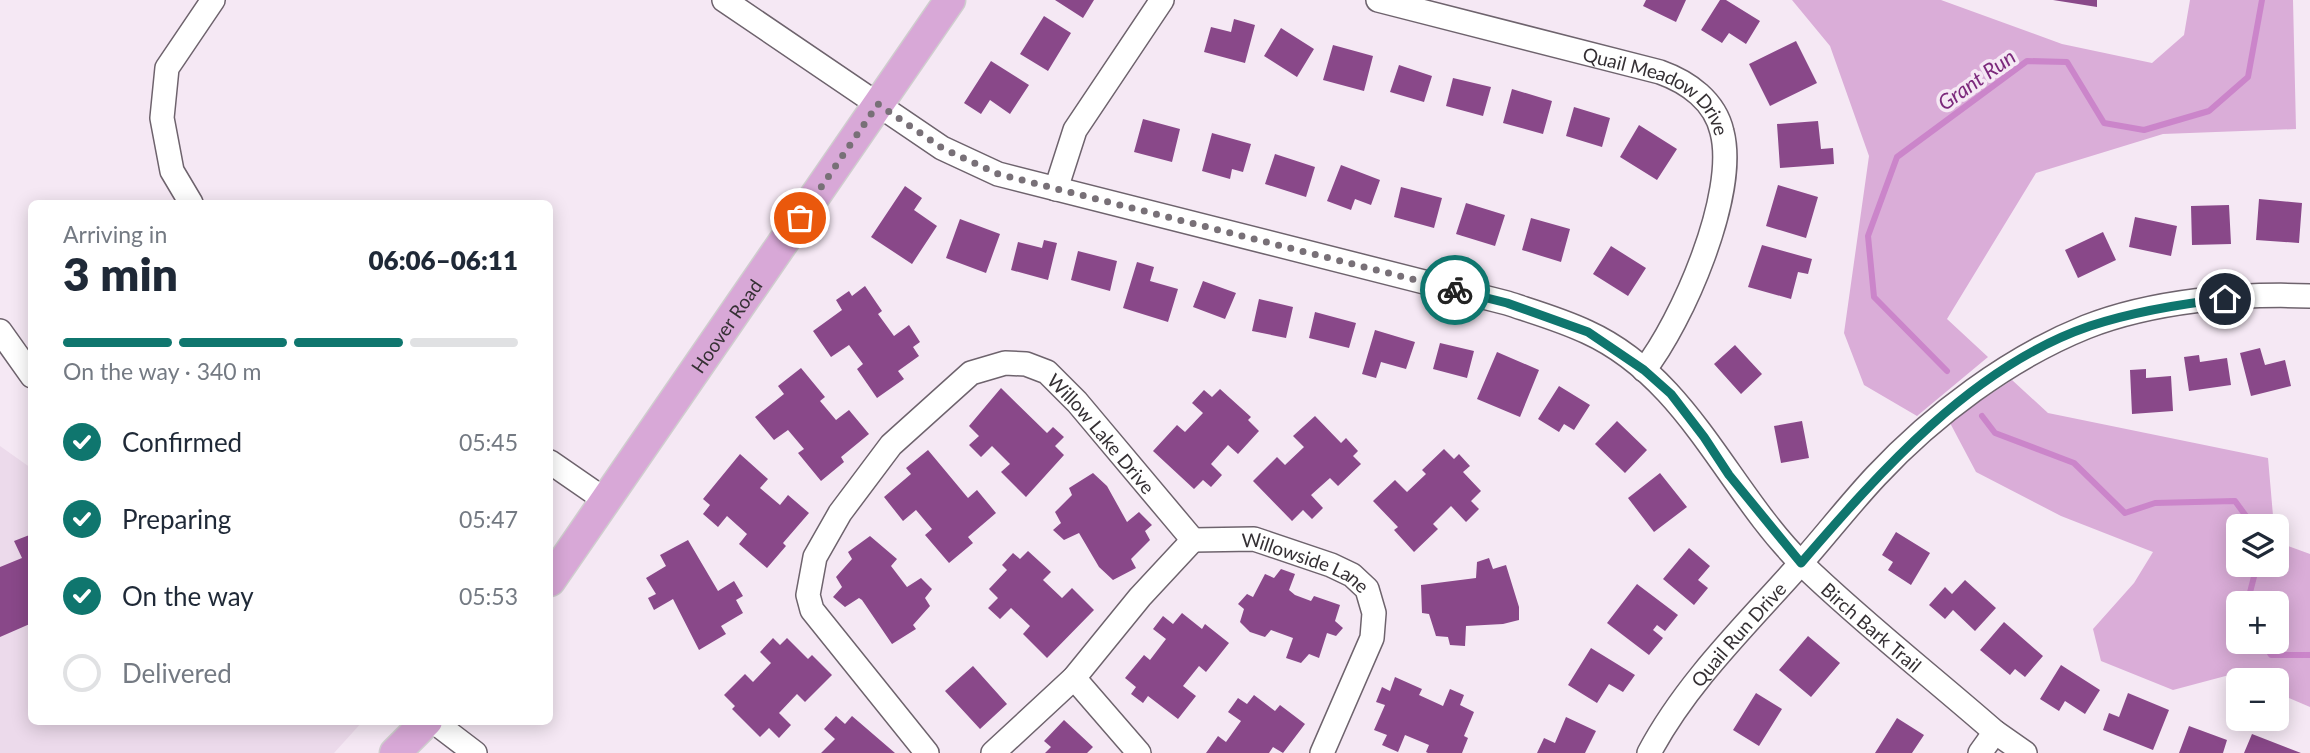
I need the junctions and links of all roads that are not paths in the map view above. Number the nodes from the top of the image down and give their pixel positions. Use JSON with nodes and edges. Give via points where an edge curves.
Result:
{"nodes":[{"id":1,"x":213,"y":0,"type":"edge"},
{"id":2,"x":724,"y":0,"type":"edge"},
{"id":3,"x":950,"y":0,"type":"edge"},
{"id":4,"x":1162,"y":0,"type":"edge"},
{"id":5,"x":1378,"y":0,"type":"edge"},
{"id":6,"x":878,"y":104,"type":"junction"},
{"id":7,"x":1056,"y":189,"type":"junction"},
{"id":8,"x":189,"y":200,"type":"edge"},
{"id":9,"x":2310,"y":296,"type":"edge"},
{"id":10,"x":0,"y":331,"type":"edge"},
{"id":11,"x":28,"y":370,"type":"edge"},
{"id":12,"x":1644,"y":370,"type":"junction"},
{"id":13,"x":553,"y":465,"type":"edge"},
{"id":14,"x":605,"y":500,"type":"junction"},
{"id":15,"x":1192,"y":540,"type":"junction"},
{"id":16,"x":1801,"y":563,"type":"junction"},
{"id":17,"x":553,"y":577,"type":"edge"},
{"id":18,"x":1074,"y":678,"type":"junction"},
{"id":19,"x":423,"y":725,"type":"edge"},
{"id":20,"x":438,"y":725,"type":"edge"},
{"id":21,"x":1995,"y":732,"type":"junction"},
{"id":22,"x":395,"y":753,"type":"edge"},
{"id":23,"x":475,"y":753,"type":"edge"},
{"id":24,"x":927,"y":753,"type":"edge"},
{"id":25,"x":993,"y":753,"type":"edge"},
{"id":26,"x":1139,"y":753,"type":"edge"},
{"id":27,"x":1322,"y":753,"type":"edge"},
{"id":28,"x":1649,"y":753,"type":"edge"},
{"id":29,"x":1980,"y":753,"type":"edge"},
{"id":30,"x":2025,"y":753,"type":"edge"}],
"edges":[{"from":1,"to":8,"type":"street","via":[[167,68],[162,118],[172,171]]},
{"from":2,"to":6,"type":"street","name":"Birch Bark Trail"},
{"from":3,"to":6,"type":"main road","name":"Hoover Road"},
{"from":4,"to":7,"type":"street","via":[[1075,130]]},
{"from":5,"to":12,"type":"street","name":"Quail Meadow Drive","via":[[1660,72],[1681,80],[1713,110],[1723,133],[1723,178],[1701,268],[1663,346]]},
{"from":6,"to":7,"type":"street","name":"Birch Bark Trail","via":[[970,163]]},
{"from":6,"to":14,"type":"main road","name":"Hoover Road"},
{"from":7,"to":12,"type":"street","name":"Birch Bark Trail","via":[[1507,303],[1588,332]]},
{"from":9,"to":16,"type":"street","name":"Quail Run Drive","via":[[2265,294],[2140,312],[2087,327],[2037,351],[1995,376],[1918,436],[1877,475]]},
{"from":10,"to":11,"type":"street"},
{"from":12,"to":16,"type":"street","name":"Birch Bark Trail","via":[[1671,394]]},
{"from":13,"to":14,"type":"street"},
{"from":14,"to":17,"type":"main road","name":"Hoover Road"},
{"from":15,"to":18,"type":"street"},
{"from":15,"to":24,"type":"street","name":"Willow Lake Drive","via":[[1047,372],[1005,363],[971,373],[891,445],[840,513],[815,557],[809,583],[812,610]]},
{"from":15,"to":27,"type":"street","name":"Willowside Lane","via":[[1266,542],[1316,558],[1352,575],[1367,589],[1374,613],[1372,638]]},
{"from":16,"to":21,"type":"street","name":"Birch Bark Trail"},
{"from":16,"to":28,"type":"street","name":"Quail Run Drive","via":[[1699,679]]},
{"from":18,"to":25,"type":"street"},
{"from":18,"to":26,"type":"street"},
{"from":19,"to":22,"type":"main road"},
{"from":20,"to":23,"type":"street"},
{"from":21,"to":29,"type":"street"},
{"from":21,"to":30,"type":"street","name":"Birch Bark Trail"}]}
